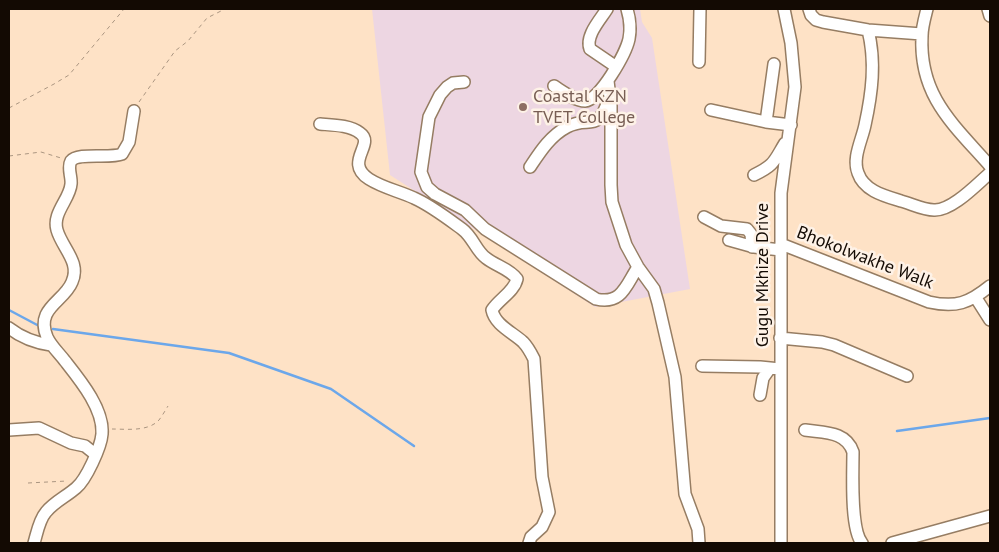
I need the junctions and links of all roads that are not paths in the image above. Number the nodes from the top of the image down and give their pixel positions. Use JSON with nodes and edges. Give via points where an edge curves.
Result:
{"nodes":[{"id":1,"x":607,"y":9,"type":"edge"},
{"id":2,"x":628,"y":9,"type":"edge"},
{"id":3,"x":700,"y":9,"type":"edge"},
{"id":4,"x":784,"y":9,"type":"edge"},
{"id":5,"x":810,"y":9,"type":"edge"},
{"id":6,"x":927,"y":9,"type":"edge"},
{"id":7,"x":988,"y":9,"type":"edge"},
{"id":8,"x":990,"y":16,"type":"edge"},
{"id":9,"x":868,"y":30,"type":"junction"},
{"id":10,"x":922,"y":34,"type":"junction"},
{"id":11,"x":700,"y":62,"type":"dead end"},
{"id":12,"x":774,"y":64,"type":"dead end"},
{"id":13,"x":616,"y":66,"type":"junction"},
{"id":14,"x":608,"y":81,"type":"junction"},
{"id":15,"x":464,"y":82,"type":"dead end"},
{"id":16,"x":554,"y":86,"type":"dead end"},
{"id":17,"x":610,"y":94,"type":"junction"},
{"id":18,"x":711,"y":110,"type":"dead end"},
{"id":19,"x":134,"y":111,"type":"road end"},
{"id":20,"x":766,"y":122,"type":"junction"},
{"id":21,"x":320,"y":124,"type":"dead end"},
{"id":22,"x":791,"y":125,"type":"junction"},
{"id":23,"x":789,"y":141,"type":"junction"},
{"id":24,"x":990,"y":166,"type":"edge"},
{"id":25,"x":530,"y":167,"type":"dead end"},
{"id":26,"x":990,"y":173,"type":"edge"},
{"id":27,"x":754,"y":174,"type":"dead end"},
{"id":28,"x":704,"y":217,"type":"dead end"},
{"id":29,"x":729,"y":240,"type":"dead end"},
{"id":30,"x":752,"y":247,"type":"junction"},
{"id":31,"x":781,"y":247,"type":"junction"},
{"id":32,"x":638,"y":267,"type":"junction"},
{"id":33,"x":990,"y":286,"type":"edge"},
{"id":34,"x":976,"y":298,"type":"junction"},
{"id":35,"x":990,"y":320,"type":"edge"},
{"id":36,"x":9,"y":328,"type":"edge"},
{"id":37,"x":780,"y":338,"type":"junction"},
{"id":38,"x":51,"y":345,"type":"junction"},
{"id":39,"x":702,"y":366,"type":"dead end"},
{"id":40,"x":775,"y":368,"type":"junction"},
{"id":41,"x":907,"y":376,"type":"dead end"},
{"id":42,"x":760,"y":395,"type":"dead end"},
{"id":43,"x":9,"y":430,"type":"edge"},
{"id":44,"x":805,"y":430,"type":"dead end"},
{"id":45,"x":96,"y":454,"type":"junction"},
{"id":46,"x":990,"y":516,"type":"edge"},
{"id":47,"x":34,"y":543,"type":"edge"},
{"id":48,"x":529,"y":543,"type":"edge"},
{"id":49,"x":699,"y":543,"type":"edge"},
{"id":50,"x":781,"y":543,"type":"edge"},
{"id":51,"x":862,"y":543,"type":"edge"},
{"id":52,"x":892,"y":543,"type":"edge"}],
"edges":[{"from":1,"to":13,"type":"street","via":[[588,45]]},
{"from":2,"to":13,"type":"street","via":[[628,42]]},
{"from":3,"to":11,"type":"street"},
{"from":4,"to":22,"type":"street","name":"Gugu Mkhize Drive","via":[[794,68]]},
{"from":5,"to":9,"type":"street","via":[[816,20]]},
{"from":6,"to":10,"type":"street"},
{"from":7,"to":8,"type":"street"},
{"from":9,"to":10,"type":"street"},
{"from":9,"to":26,"type":"street","via":[[873,67],[856,166],[865,184],[875,192],[927,209],[940,210],[950,206]]},
{"from":10,"to":24,"type":"street","via":[[924,65],[934,97]]},
{"from":12,"to":20,"type":"street"},
{"from":13,"to":14,"type":"street"},
{"from":14,"to":16,"type":"street","via":[[597,94],[585,101]]},
{"from":14,"to":17,"type":"street"},
{"from":15,"to":32,"type":"street","via":[[447,87],[427,123],[421,172],[426,187],[465,210],[485,229],[596,299],[613,300],[620,296]]},
{"from":17,"to":25,"type":"street","via":[[600,119],[576,124],[556,134]]},
{"from":17,"to":32,"type":"street","via":[[612,202]]},
{"from":18,"to":20,"type":"street"},
{"from":19,"to":38,"type":"street","via":[[128,147],[122,154],[78,157],[70,164],[71,186],[56,229],[72,259],[74,276],[68,290],[47,312],[45,328]]},
{"from":20,"to":22,"type":"street"},
{"from":21,"to":48,"type":"street","via":[[360,133],[365,144],[357,164],[364,176],[416,199],[462,229],[482,255],[517,279],[492,310],[495,318],[524,343],[534,359],[542,477],[549,512]]},
{"from":22,"to":23,"type":"street","name":"Gugu Mkhize Drive"},
{"from":23,"to":27,"type":"street","via":[[774,163]]},
{"from":23,"to":31,"type":"street","name":"Gugu Mkhize Drive","via":[[781,193]]},
{"from":28,"to":30,"type":"street","via":[[721,226],[747,229],[751,234]]},
{"from":29,"to":30,"type":"street","name":"Bhokolwakhe Walk"},
{"from":30,"to":31,"type":"street","name":"Bhokolwakhe Walk"},
{"from":31,"to":34,"type":"street","name":"Bhokolwakhe Walk","via":[[929,302],[952,305]]},
{"from":31,"to":37,"type":"street","name":"Gugu Mkhize Drive"},
{"from":32,"to":49,"type":"street","via":[[654,290],[675,377],[685,494],[698,529]]},
{"from":33,"to":34,"type":"street","name":"Bhokolwakhe Walk"},
{"from":34,"to":35,"type":"street"},
{"from":36,"to":38,"type":"street","via":[[20,336]]},
{"from":37,"to":40,"type":"street","name":"Gugu Mkhize Drive"},
{"from":37,"to":41,"type":"street","via":[[834,345]]},
{"from":38,"to":45,"type":"street","via":[[93,401],[102,432]]},
{"from":39,"to":40,"type":"street"},
{"from":40,"to":42,"type":"street","via":[[763,378]]},
{"from":40,"to":50,"type":"street","name":"Gugu Mkhize Drive"},
{"from":43,"to":45,"type":"street","via":[[39,428],[85,446]]},
{"from":44,"to":51,"type":"street","via":[[848,440],[853,452],[854,520]]},
{"from":45,"to":47,"type":"street","via":[[76,488],[42,517]]},
{"from":46,"to":52,"type":"street"}]}
